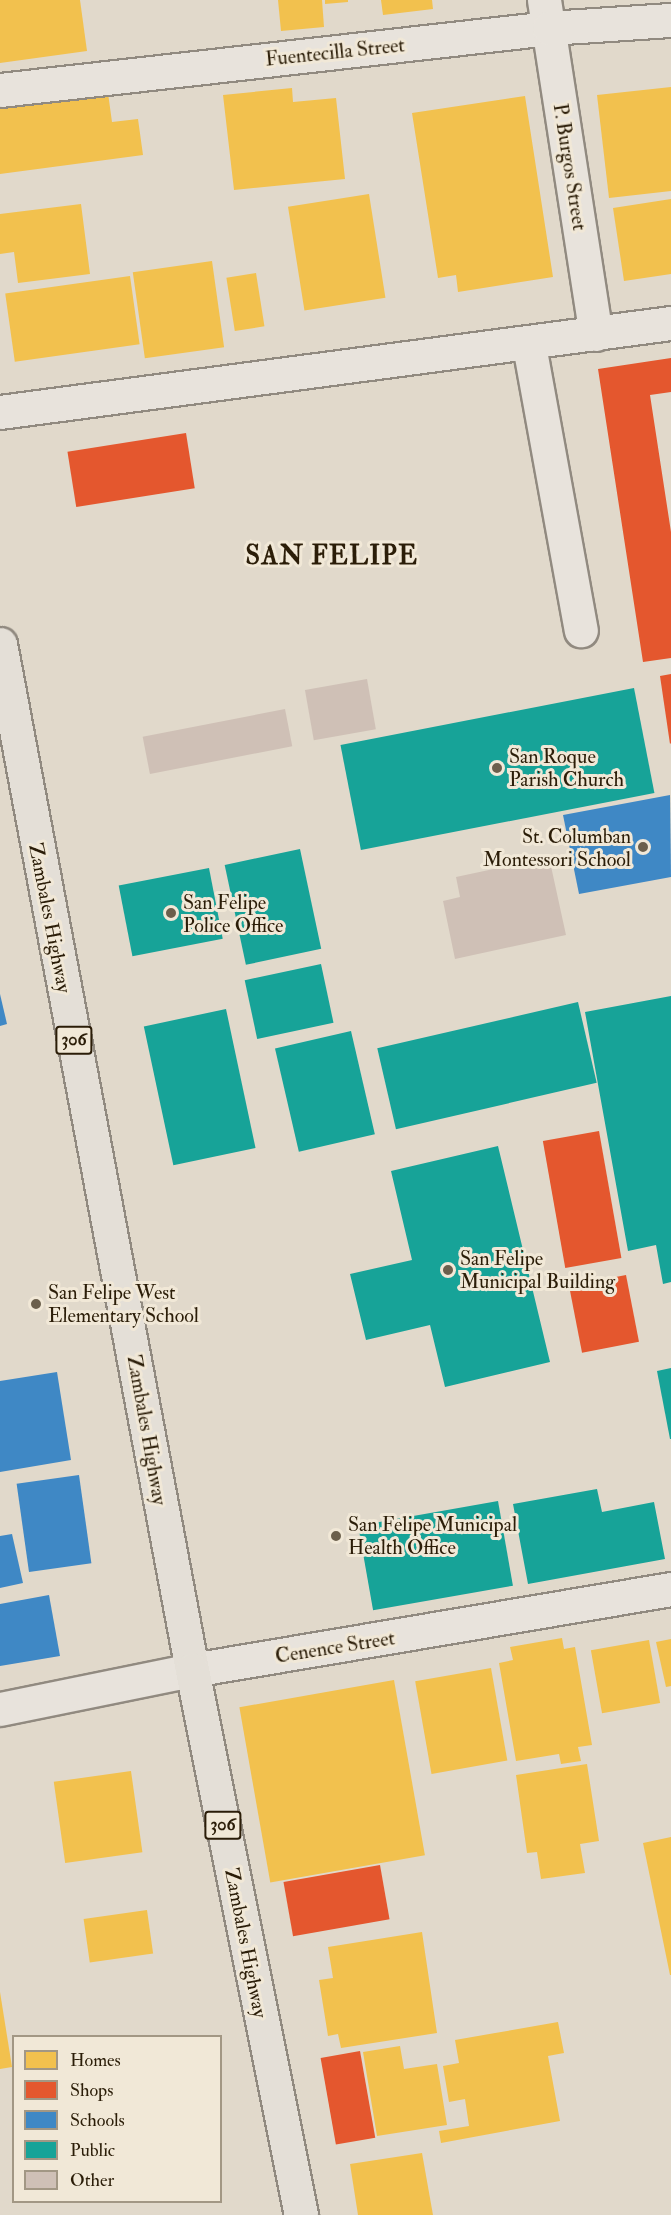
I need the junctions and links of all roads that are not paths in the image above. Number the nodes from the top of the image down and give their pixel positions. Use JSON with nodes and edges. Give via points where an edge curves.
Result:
{"nodes":[{"id":1,"x":547,"y":14,"type":"edge"},
{"id":2,"x":671,"y":20,"type":"edge"},
{"id":3,"x":0,"y":90,"type":"edge"},
{"id":4,"x":671,"y":323,"type":"edge"},
{"id":5,"x":596,"y":334,"type":"junction"},
{"id":6,"x":529,"y":345,"type":"junction"},
{"id":7,"x":0,"y":412,"type":"edge"},
{"id":8,"x":580,"y":630,"type":"dead end"},
{"id":9,"x":0,"y":645,"type":"edge"},
{"id":10,"x":671,"y":1589,"type":"edge"},
{"id":11,"x":192,"y":1670,"type":"junction"},
{"id":12,"x":0,"y":1709,"type":"edge"},
{"id":13,"x":301,"y":2215,"type":"edge"}],
"edges":[{"from":1,"to":2,"type":"street","name":"Fuentecilla Street"},
{"from":1,"to":3,"type":"street","name":"Fuentecilla Street"},
{"from":1,"to":5,"type":"street","name":"P. Burgos Street"},
{"from":4,"to":5,"type":"street"},
{"from":5,"to":6,"type":"street"},
{"from":6,"to":7,"type":"street"},
{"from":6,"to":8,"type":"street"},
{"from":9,"to":11,"type":"main road","name":"Zambales Highway","number":"306"},
{"from":10,"to":11,"type":"street","name":"Cenence Street"},
{"from":11,"to":12,"type":"street","name":"Cenence Street"},
{"from":11,"to":13,"type":"main road","name":"Zambales Highway","number":"306"}]}
